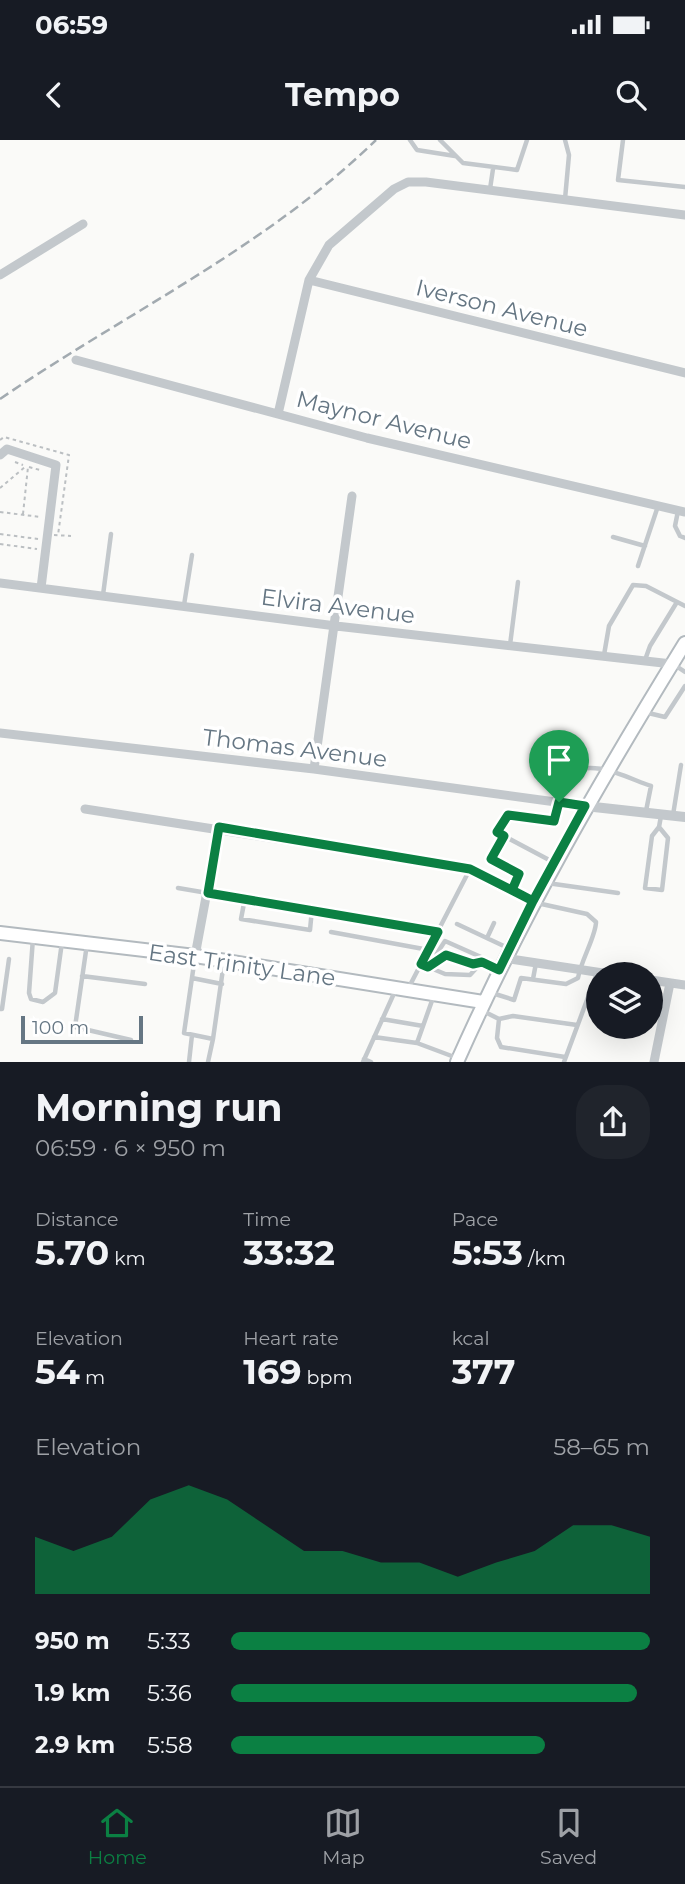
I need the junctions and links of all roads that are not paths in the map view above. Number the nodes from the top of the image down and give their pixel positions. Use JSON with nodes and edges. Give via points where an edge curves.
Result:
{"nodes":[{"id":1,"x":410,"y":140,"type":"edge"},
{"id":2,"x":440,"y":140,"type":"edge"},
{"id":3,"x":527,"y":140,"type":"edge"},
{"id":4,"x":565,"y":140,"type":"edge"},
{"id":5,"x":623,"y":140,"type":"edge"},
{"id":6,"x":456,"y":156,"type":"junction"},
{"id":7,"x":493,"y":169,"type":"junction"},
{"id":8,"x":685,"y":187,"type":"edge"},
{"id":9,"x":490,"y":190,"type":"junction"},
{"id":10,"x":565,"y":200,"type":"junction"},
{"id":11,"x":685,"y":215,"type":"edge"},
{"id":12,"x":83,"y":225,"type":"dead end"},
{"id":13,"x":0,"y":275,"type":"edge"},
{"id":14,"x":309,"y":280,"type":"junction"},
{"id":15,"x":76,"y":360,"type":"dead end"},
{"id":16,"x":685,"y":373,"type":"edge"},
{"id":17,"x":278,"y":414,"type":"junction"},
{"id":18,"x":0,"y":455,"type":"edge"},
{"id":19,"x":352,"y":496,"type":"dead end"},
{"id":20,"x":658,"y":505,"type":"junction"},
{"id":21,"x":681,"y":511,"type":"edge"},
{"id":22,"x":111,"y":534,"type":"dead end"},
{"id":23,"x":613,"y":537,"type":"dead end"},
{"id":24,"x":685,"y":538,"type":"edge"},
{"id":25,"x":645,"y":546,"type":"junction"},
{"id":26,"x":192,"y":555,"type":"dead end"},
{"id":27,"x":638,"y":566,"type":"dead end"},
{"id":28,"x":518,"y":582,"type":"dead end"},
{"id":29,"x":0,"y":583,"type":"edge"},
{"id":30,"x":41,"y":588,"type":"junction"},
{"id":31,"x":103,"y":596,"type":"junction"},
{"id":32,"x":677,"y":601,"type":"junction"},
{"id":33,"x":184,"y":606,"type":"junction"},
{"id":34,"x":685,"y":606,"type":"edge"},
{"id":35,"x":336,"y":626,"type":"junction"},
{"id":36,"x":685,"y":643,"type":"edge"},
{"id":37,"x":510,"y":646,"type":"junction"},
{"id":38,"x":604,"y":656,"type":"junction"},
{"id":39,"x":645,"y":660,"type":"junction"},
{"id":40,"x":672,"y":664,"type":"junction"},
{"id":41,"x":685,"y":672,"type":"edge"},
{"id":42,"x":685,"y":686,"type":"edge"},
{"id":43,"x":643,"y":712,"type":"junction"},
{"id":44,"x":0,"y":733,"type":"edge"},
{"id":45,"x":681,"y":765,"type":"dead end"},
{"id":46,"x":314,"y":769,"type":"junction"},
{"id":47,"x":606,"y":771,"type":"junction"},
{"id":48,"x":559,"y":802,"type":"junction"},
{"id":49,"x":585,"y":806,"type":"junction"},
{"id":50,"x":85,"y":809,"type":"dead end"},
{"id":51,"x":646,"y":814,"type":"junction"},
{"id":52,"x":679,"y":817,"type":"edge"},
{"id":53,"x":660,"y":821,"type":"junction"},
{"id":54,"x":219,"y":827,"type":"junction"},
{"id":55,"x":504,"y":836,"type":"junction"},
{"id":56,"x":554,"y":862,"type":"junction"},
{"id":57,"x":470,"y":869,"type":"junction"},
{"id":58,"x":543,"y":882,"type":"junction"},
{"id":59,"x":178,"y":888,"type":"dead end"},
{"id":60,"x":512,"y":890,"type":"junction"},
{"id":61,"x":208,"y":893,"type":"junction"},
{"id":62,"x":618,"y":893,"type":"dead end"},
{"id":63,"x":245,"y":898,"type":"junction"},
{"id":64,"x":533,"y":901,"type":"junction"},
{"id":65,"x":312,"y":909,"type":"junction"},
{"id":66,"x":494,"y":923,"type":"dead end"},
{"id":67,"x":457,"y":924,"type":"dead end"},
{"id":68,"x":331,"y":932,"type":"dead end"},
{"id":69,"x":438,"y":932,"type":"junction"},
{"id":70,"x":0,"y":933,"type":"edge"},
{"id":71,"x":33,"y":937,"type":"junction"},
{"id":72,"x":487,"y":938,"type":"junction"},
{"id":73,"x":62,"y":941,"type":"junction"},
{"id":74,"x":87,"y":943,"type":"junction"},
{"id":75,"x":429,"y":950,"type":"junction"},
{"id":76,"x":195,"y":956,"type":"junction"},
{"id":77,"x":9,"y":959,"type":"dead end"},
{"id":78,"x":504,"y":959,"type":"junction"},
{"id":79,"x":224,"y":961,"type":"junction"},
{"id":80,"x":482,"y":962,"type":"junction"},
{"id":81,"x":536,"y":962,"type":"junction"},
{"id":82,"x":421,"y":964,"type":"junction"},
{"id":83,"x":428,"y":967,"type":"junction"},
{"id":84,"x":579,"y":969,"type":"junction"},
{"id":85,"x":586,"y":970,"type":"edge"},
{"id":86,"x":82,"y":976,"type":"junction"},
{"id":87,"x":192,"y":978,"type":"junction"},
{"id":88,"x":533,"y":979,"type":"junction"},
{"id":89,"x":663,"y":982,"type":"edge"},
{"id":90,"x":670,"y":983,"type":"junction"},
{"id":91,"x":145,"y":984,"type":"dead end"},
{"id":92,"x":222,"y":984,"type":"junction"},
{"id":93,"x":685,"y":985,"type":"edge"},
{"id":94,"x":402,"y":989,"type":"junction"},
{"id":95,"x":434,"y":995,"type":"junction"},
{"id":96,"x":484,"y":1001,"type":"junction"},
{"id":97,"x":586,"y":1002,"type":"edge"},
{"id":98,"x":0,"y":1009,"type":"edge"},
{"id":99,"x":663,"y":1014,"type":"edge"},
{"id":100,"x":382,"y":1019,"type":"junction"},
{"id":101,"x":499,"y":1019,"type":"junction"},
{"id":102,"x":423,"y":1026,"type":"junction"},
{"id":103,"x":577,"y":1026,"type":"junction"},
{"id":104,"x":192,"y":1035,"type":"junction"},
{"id":105,"x":374,"y":1037,"type":"junction"},
{"id":106,"x":658,"y":1039,"type":"edge"},
{"id":107,"x":131,"y":1040,"type":"dead end"},
{"id":108,"x":213,"y":1040,"type":"junction"},
{"id":109,"x":417,"y":1043,"type":"junction"},
{"id":110,"x":565,"y":1059,"type":"edge"},
{"id":111,"x":363,"y":1060,"type":"edge"},
{"id":112,"x":458,"y":1060,"type":"edge"},
{"id":113,"x":189,"y":1062,"type":"edge"},
{"id":114,"x":208,"y":1062,"type":"edge"},
{"id":115,"x":372,"y":1062,"type":"edge"},
{"id":116,"x":654,"y":1062,"type":"edge"}],
"edges":[{"from":1,"to":6,"type":"lane","via":[[417,150]]},
{"from":2,"to":6,"type":"lane"},
{"from":3,"to":7,"type":"lane","via":[[517,170]]},
{"from":4,"to":10,"type":"lane","via":[[569,155]]},
{"from":5,"to":8,"type":"lane","via":[[618,180]]},
{"from":6,"to":7,"type":"lane","via":[[463,163]]},
{"from":7,"to":9,"type":"lane"},
{"from":9,"to":10,"type":"street"},
{"from":9,"to":14,"type":"street","via":[[408,182],[329,245]]},
{"from":10,"to":11,"type":"street"},
{"from":12,"to":13,"type":"street"},
{"from":14,"to":16,"type":"street","name":"Iverson Avenue"},
{"from":14,"to":17,"type":"street"},
{"from":15,"to":17,"type":"street","name":"Maynor Avenue"},
{"from":17,"to":20,"type":"street","name":"Maynor Avenue"},
{"from":18,"to":30,"type":"street","via":[[7,449],[57,465]]},
{"from":19,"to":35,"type":"street"},
{"from":20,"to":21,"type":"street","name":"Maynor Avenue"},
{"from":20,"to":25,"type":"lane"},
{"from":21,"to":24,"type":"lane","via":[[675,526]]},
{"from":22,"to":31,"type":"lane"},
{"from":23,"to":25,"type":"lane"},
{"from":25,"to":27,"type":"lane"},
{"from":26,"to":33,"type":"lane"},
{"from":28,"to":37,"type":"lane"},
{"from":29,"to":30,"type":"street","name":"Elvira Avenue"},
{"from":30,"to":31,"type":"street","name":"Elvira Avenue"},
{"from":31,"to":33,"type":"street","name":"Elvira Avenue"},
{"from":32,"to":34,"type":"lane"},
{"from":32,"to":38,"type":"lane","via":[[633,585],[609,626]]},
{"from":32,"to":39,"type":"lane"},
{"from":33,"to":35,"type":"street","name":"Elvira Avenue"},
{"from":35,"to":37,"type":"street","name":"Elvira Avenue"},
{"from":35,"to":46,"type":"street"},
{"from":36,"to":40,"type":"main road"},
{"from":37,"to":38,"type":"street","name":"Elvira Avenue"},
{"from":38,"to":39,"type":"street","name":"Elvira Avenue"},
{"from":39,"to":40,"type":"street","name":"Elvira Avenue"},
{"from":40,"to":41,"type":"lane"},
{"from":40,"to":43,"type":"main road"},
{"from":42,"to":43,"type":"lane","via":[[665,717]]},
{"from":43,"to":47,"type":"main road"},
{"from":44,"to":46,"type":"street","name":"Thomas Avenue"},
{"from":45,"to":52,"type":"lane"},
{"from":46,"to":48,"type":"street","name":"Thomas Avenue"},
{"from":47,"to":48,"type":"lane","via":[[575,769],[568,775]]},
{"from":47,"to":49,"type":"main road"},
{"from":47,"to":51,"type":"lane","via":[[652,786]]},
{"from":48,"to":49,"type":"street","name":"Thomas Avenue"},
{"from":48,"to":55,"type":"lane","via":[[554,821],[508,815],[497,832]]},
{"from":49,"to":51,"type":"street"},
{"from":49,"to":56,"type":"main road"},
{"from":50,"to":54,"type":"street"},
{"from":51,"to":53,"type":"street"},
{"from":52,"to":53,"type":"street"},
{"from":53,"to":53,"type":"lane","via":[[652,836],[645,888],[662,890],[668,838]]},
{"from":54,"to":57,"type":"street"},
{"from":54,"to":61,"type":"street"},
{"from":55,"to":56,"type":"lane"},
{"from":55,"to":60,"type":"lane","via":[[491,859],[519,874]]},
{"from":56,"to":58,"type":"main road"},
{"from":57,"to":60,"type":"street"},
{"from":57,"to":69,"type":"lane"},
{"from":58,"to":62,"type":"lane"},
{"from":58,"to":64,"type":"main road"},
{"from":59,"to":61,"type":"lane"},
{"from":60,"to":64,"type":"street"},
{"from":61,"to":63,"type":"lane"},
{"from":61,"to":76,"type":"street"},
{"from":63,"to":65,"type":"lane"},
{"from":63,"to":65,"type":"lane","via":[[241,919],[310,930]]},
{"from":64,"to":78,"type":"main road"},
{"from":64,"to":84,"type":"lane","via":[[593,917],[596,929]]},
{"from":65,"to":69,"type":"lane"},
{"from":66,"to":72,"type":"lane"},
{"from":67,"to":72,"type":"lane"},
{"from":68,"to":75,"type":"lane"},
{"from":69,"to":75,"type":"lane"},
{"from":70,"to":71,"type":"main road","name":"East Trinity Lane"},
{"from":71,"to":73,"type":"main road","name":"East Trinity Lane"},
{"from":71,"to":73,"type":"lane","via":[[29,993],[31,999],[43,1002],[55,993]]},
{"from":72,"to":78,"type":"lane"},
{"from":73,"to":74,"type":"main road","name":"East Trinity Lane"},
{"from":74,"to":76,"type":"main road","name":"East Trinity Lane"},
{"from":74,"to":86,"type":"lane"},
{"from":75,"to":82,"type":"lane"},
{"from":76,"to":79,"type":"main road","name":"East Trinity Lane"},
{"from":76,"to":87,"type":"lane"},
{"from":77,"to":98,"type":"lane"},
{"from":78,"to":80,"type":"lane"},
{"from":78,"to":81,"type":"street"},
{"from":78,"to":96,"type":"main road"},
{"from":79,"to":92,"type":"lane"},
{"from":79,"to":94,"type":"main road","name":"East Trinity Lane"},
{"from":80,"to":83,"type":"lane","via":[[473,964],[446,955]]},
{"from":80,"to":83,"type":"lane","via":[[470,975],[445,974]]},
{"from":80,"to":83,"type":"lane","via":[[481,957],[444,941]]},
{"from":81,"to":84,"type":"street"},
{"from":81,"to":88,"type":"lane"},
{"from":82,"to":83,"type":"lane"},
{"from":82,"to":94,"type":"lane"},
{"from":84,"to":85,"type":"street"},
{"from":84,"to":88,"type":"lane","via":[[578,978],[566,984]]},
{"from":86,"to":91,"type":"lane"},
{"from":86,"to":107,"type":"lane","via":[[75,1027]]},
{"from":87,"to":92,"type":"lane"},
{"from":87,"to":104,"type":"lane","via":[[184,1033]]},
{"from":88,"to":96,"type":"lane","via":[[521,978],[514,1000]]},
{"from":89,"to":90,"type":"street"},
{"from":90,"to":93,"type":"street"},
{"from":90,"to":99,"type":"street"},
{"from":92,"to":108,"type":"lane"},
{"from":94,"to":95,"type":"main road","name":"East Trinity Lane"},
{"from":94,"to":100,"type":"lane"},
{"from":95,"to":96,"type":"main road","name":"East Trinity Lane"},
{"from":95,"to":102,"type":"lane"},
{"from":96,"to":101,"type":"lane"},
{"from":96,"to":112,"type":"main road"},
{"from":97,"to":103,"type":"lane"},
{"from":100,"to":102,"type":"lane"},
{"from":100,"to":105,"type":"lane"},
{"from":101,"to":103,"type":"lane","via":[[513,1016]]},
{"from":101,"to":110,"type":"lane","via":[[501,1047]]},
{"from":102,"to":109,"type":"lane"},
{"from":103,"to":110,"type":"lane"},
{"from":104,"to":108,"type":"lane"},
{"from":104,"to":113,"type":"lane"},
{"from":105,"to":109,"type":"lane"},
{"from":105,"to":111,"type":"lane"},
{"from":106,"to":116,"type":"street"},
{"from":108,"to":114,"type":"lane"},
{"from":109,"to":112,"type":"lane"},
{"from":111,"to":115,"type":"lane"}]}
